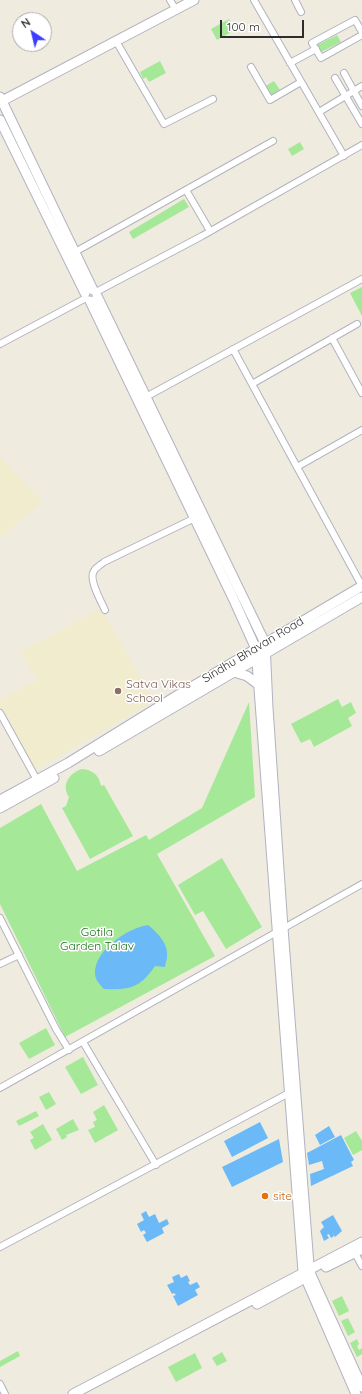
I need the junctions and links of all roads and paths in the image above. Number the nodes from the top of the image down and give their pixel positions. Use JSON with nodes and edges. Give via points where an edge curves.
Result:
{"nodes":[{"id":1,"x":170,"y":0,"type":"edge"},
{"id":2,"x":194,"y":0,"type":"edge"},
{"id":3,"x":254,"y":0,"type":"edge"},
{"id":4,"x":295,"y":0,"type":"edge"},
{"id":5,"x":176,"y":10,"type":"junction"},
{"id":6,"x":301,"y":12,"type":"dead end"},
{"id":7,"x":362,"y":33,"type":"edge"},
{"id":8,"x":116,"y":41,"type":"junction"},
{"id":9,"x":316,"y":49,"type":"junction"},
{"id":10,"x":290,"y":63,"type":"junction"},
{"id":11,"x":251,"y":67,"type":"dead end"},
{"id":12,"x":344,"y":73,"type":"dead end"},
{"id":13,"x":336,"y":78,"type":"dead end"},
{"id":14,"x":301,"y":82,"type":"junction"},
{"id":15,"x":362,"y":86,"type":"edge"},
{"id":16,"x":354,"y":91,"type":"junction"},
{"id":17,"x":346,"y":96,"type":"junction"},
{"id":18,"x":213,"y":99,"type":"dead end"},
{"id":19,"x":1,"y":100,"type":"edge"},
{"id":20,"x":362,"y":106,"type":"edge"},
{"id":21,"x":319,"y":112,"type":"junction"},
{"id":22,"x":0,"y":120,"type":"edge"},
{"id":23,"x":362,"y":124,"type":"edge"},
{"id":24,"x":273,"y":141,"type":"dead end"},
{"id":25,"x":362,"y":145,"type":"edge"},
{"id":26,"x":344,"y":156,"type":"junction"},
{"id":27,"x":186,"y":190,"type":"junction"},
{"id":28,"x":210,"y":231,"type":"junction"},
{"id":29,"x":75,"y":252,"type":"junction"},
{"id":30,"x":362,"y":278,"type":"edge"},
{"id":31,"x":91,"y":295,"type":"junction"},
{"id":32,"x":357,"y":324,"type":"dead end"},
{"id":33,"x":332,"y":338,"type":"junction"},
{"id":34,"x":0,"y":344,"type":"edge"},
{"id":35,"x":233,"y":349,"type":"junction"},
{"id":36,"x":252,"y":384,"type":"junction"},
{"id":37,"x":362,"y":393,"type":"edge"},
{"id":38,"x":146,"y":396,"type":"junction"},
{"id":39,"x":137,"y":401,"type":"junction"},
{"id":40,"x":362,"y":430,"type":"edge"},
{"id":41,"x":297,"y":467,"type":"junction"},
{"id":42,"x":204,"y":514,"type":"junction"},
{"id":43,"x":194,"y":518,"type":"junction"},
{"id":44,"x":362,"y":586,"type":"edge"},
{"id":45,"x":362,"y":597,"type":"edge"},
{"id":46,"x":105,"y":610,"type":"dead end"},
{"id":47,"x":265,"y":643,"type":"junction"},
{"id":48,"x":256,"y":649,"type":"junction"},
{"id":49,"x":266,"y":653,"type":"junction"},
{"id":50,"x":257,"y":659,"type":"junction"},
{"id":51,"x":234,"y":672,"type":"junction"},
{"id":52,"x":259,"y":685,"type":"junction"},
{"id":53,"x":0,"y":713,"type":"edge"},
{"id":54,"x":37,"y":780,"type":"junction"},
{"id":55,"x":0,"y":800,"type":"edge"},
{"id":56,"x":0,"y":808,"type":"edge"},
{"id":57,"x":362,"y":884,"type":"edge"},
{"id":58,"x":0,"y":918,"type":"edge"},
{"id":59,"x":280,"y":930,"type":"junction"},
{"id":60,"x":19,"y":955,"type":"junction"},
{"id":61,"x":0,"y":964,"type":"edge"},
{"id":62,"x":83,"y":1042,"type":"junction"},
{"id":63,"x":69,"y":1050,"type":"junction"},
{"id":64,"x":0,"y":1088,"type":"edge"},
{"id":65,"x":289,"y":1093,"type":"junction"},
{"id":66,"x":156,"y":1165,"type":"junction"},
{"id":67,"x":362,"y":1242,"type":"edge"},
{"id":68,"x":0,"y":1247,"type":"edge"},
{"id":69,"x":358,"y":1251,"type":"edge"},
{"id":70,"x":362,"y":1266,"type":"edge"},
{"id":71,"x":307,"y":1274,"type":"junction"},
{"id":72,"x":0,"y":1384,"type":"edge"},
{"id":73,"x":362,"y":1387,"type":"edge"},
{"id":74,"x":5,"y":1394,"type":"edge"},
{"id":75,"x":73,"y":1394,"type":"edge"},
{"id":76,"x":86,"y":1394,"type":"edge"},
{"id":77,"x":356,"y":1394,"type":"edge"}],
"edges":[{"from":1,"to":5,"type":"street"},
{"from":2,"to":5,"type":"main road"},
{"from":3,"to":10,"type":"street"},
{"from":4,"to":6,"type":"street"},
{"from":5,"to":8,"type":"main road"},
{"from":7,"to":9,"type":"street","via":[[320,58]]},
{"from":7,"to":9,"type":"street","via":[[355,20],[312,43]]},
{"from":8,"to":18,"type":"street","via":[[164,124]]},
{"from":8,"to":19,"type":"main road"},
{"from":9,"to":10,"type":"street"},
{"from":10,"to":14,"type":"street"},
{"from":11,"to":14,"type":"street","via":[[270,100]]},
{"from":12,"to":16,"type":"street"},
{"from":13,"to":17,"type":"street"},
{"from":14,"to":21,"type":"street"},
{"from":15,"to":16,"type":"street"},
{"from":16,"to":17,"type":"street"},
{"from":16,"to":20,"type":"street"},
{"from":17,"to":21,"type":"street"},
{"from":17,"to":23,"type":"street"},
{"from":19,"to":29,"type":"main road"},
{"from":21,"to":26,"type":"street"},
{"from":22,"to":31,"type":"main road"},
{"from":24,"to":27,"type":"street"},
{"from":25,"to":26,"type":"street"},
{"from":26,"to":28,"type":"street"},
{"from":27,"to":28,"type":"street"},
{"from":27,"to":29,"type":"street"},
{"from":28,"to":31,"type":"street"},
{"from":29,"to":31,"type":"main road"},
{"from":30,"to":35,"type":"street"},
{"from":31,"to":34,"type":"street"},
{"from":31,"to":38,"type":"main road"},
{"from":31,"to":39,"type":"main road"},
{"from":32,"to":33,"type":"street"},
{"from":33,"to":36,"type":"street"},
{"from":33,"to":37,"type":"street"},
{"from":35,"to":36,"type":"street"},
{"from":35,"to":38,"type":"street"},
{"from":36,"to":41,"type":"street"},
{"from":38,"to":39,"type":"street"},
{"from":38,"to":42,"type":"main road"},
{"from":39,"to":43,"type":"main road"},
{"from":40,"to":41,"type":"street"},
{"from":41,"to":44,"type":"street"},
{"from":42,"to":43,"type":"street"},
{"from":42,"to":47,"type":"main road"},
{"from":43,"to":46,"type":"street","via":[[94,570],[92,581]]},
{"from":43,"to":48,"type":"main road"},
{"from":44,"to":47,"type":"main road","name":"Sindhu Bhavan Road"},
{"from":45,"to":49,"type":"main road","name":"Sindhu Bhavan Road"},
{"from":47,"to":48,"type":"main road","name":"Sindhu Bhavan Road"},
{"from":47,"to":49,"type":"main road"},
{"from":48,"to":50,"type":"main road"},
{"from":48,"to":54,"type":"main road","name":"Sindhu Bhavan Road"},
{"from":49,"to":50,"type":"main road","name":"Sindhu Bhavan Road"},
{"from":49,"to":59,"type":"main road"},
{"from":50,"to":51,"type":"main road","name":"Sindhu Bhavan Road"},
{"from":50,"to":52,"type":"main road"},
{"from":51,"to":52,"type":"main road","via":[[247,676]]},
{"from":51,"to":56,"type":"main road","name":"Sindhu Bhavan Road"},
{"from":52,"to":59,"type":"main road"},
{"from":53,"to":54,"type":"street"},
{"from":54,"to":55,"type":"main road","name":"Sindhu Bhavan Road"},
{"from":57,"to":59,"type":"street"},
{"from":58,"to":60,"type":"street"},
{"from":59,"to":62,"type":"street"},
{"from":59,"to":65,"type":"main road"},
{"from":59,"to":71,"type":"main road"},
{"from":60,"to":61,"type":"street"},
{"from":60,"to":63,"type":"street"},
{"from":62,"to":63,"type":"street"},
{"from":62,"to":66,"type":"street"},
{"from":63,"to":64,"type":"street"},
{"from":65,"to":66,"type":"street"},
{"from":65,"to":71,"type":"main road"},
{"from":66,"to":68,"type":"street"},
{"from":67,"to":71,"type":"main road"},
{"from":69,"to":70,"type":"street"},
{"from":69,"to":71,"type":"main road"},
{"from":71,"to":73,"type":"main road"},
{"from":71,"to":75,"type":"main road"},
{"from":71,"to":76,"type":"main road"},
{"from":71,"to":77,"type":"main road"},
{"from":72,"to":74,"type":"street"}]}
